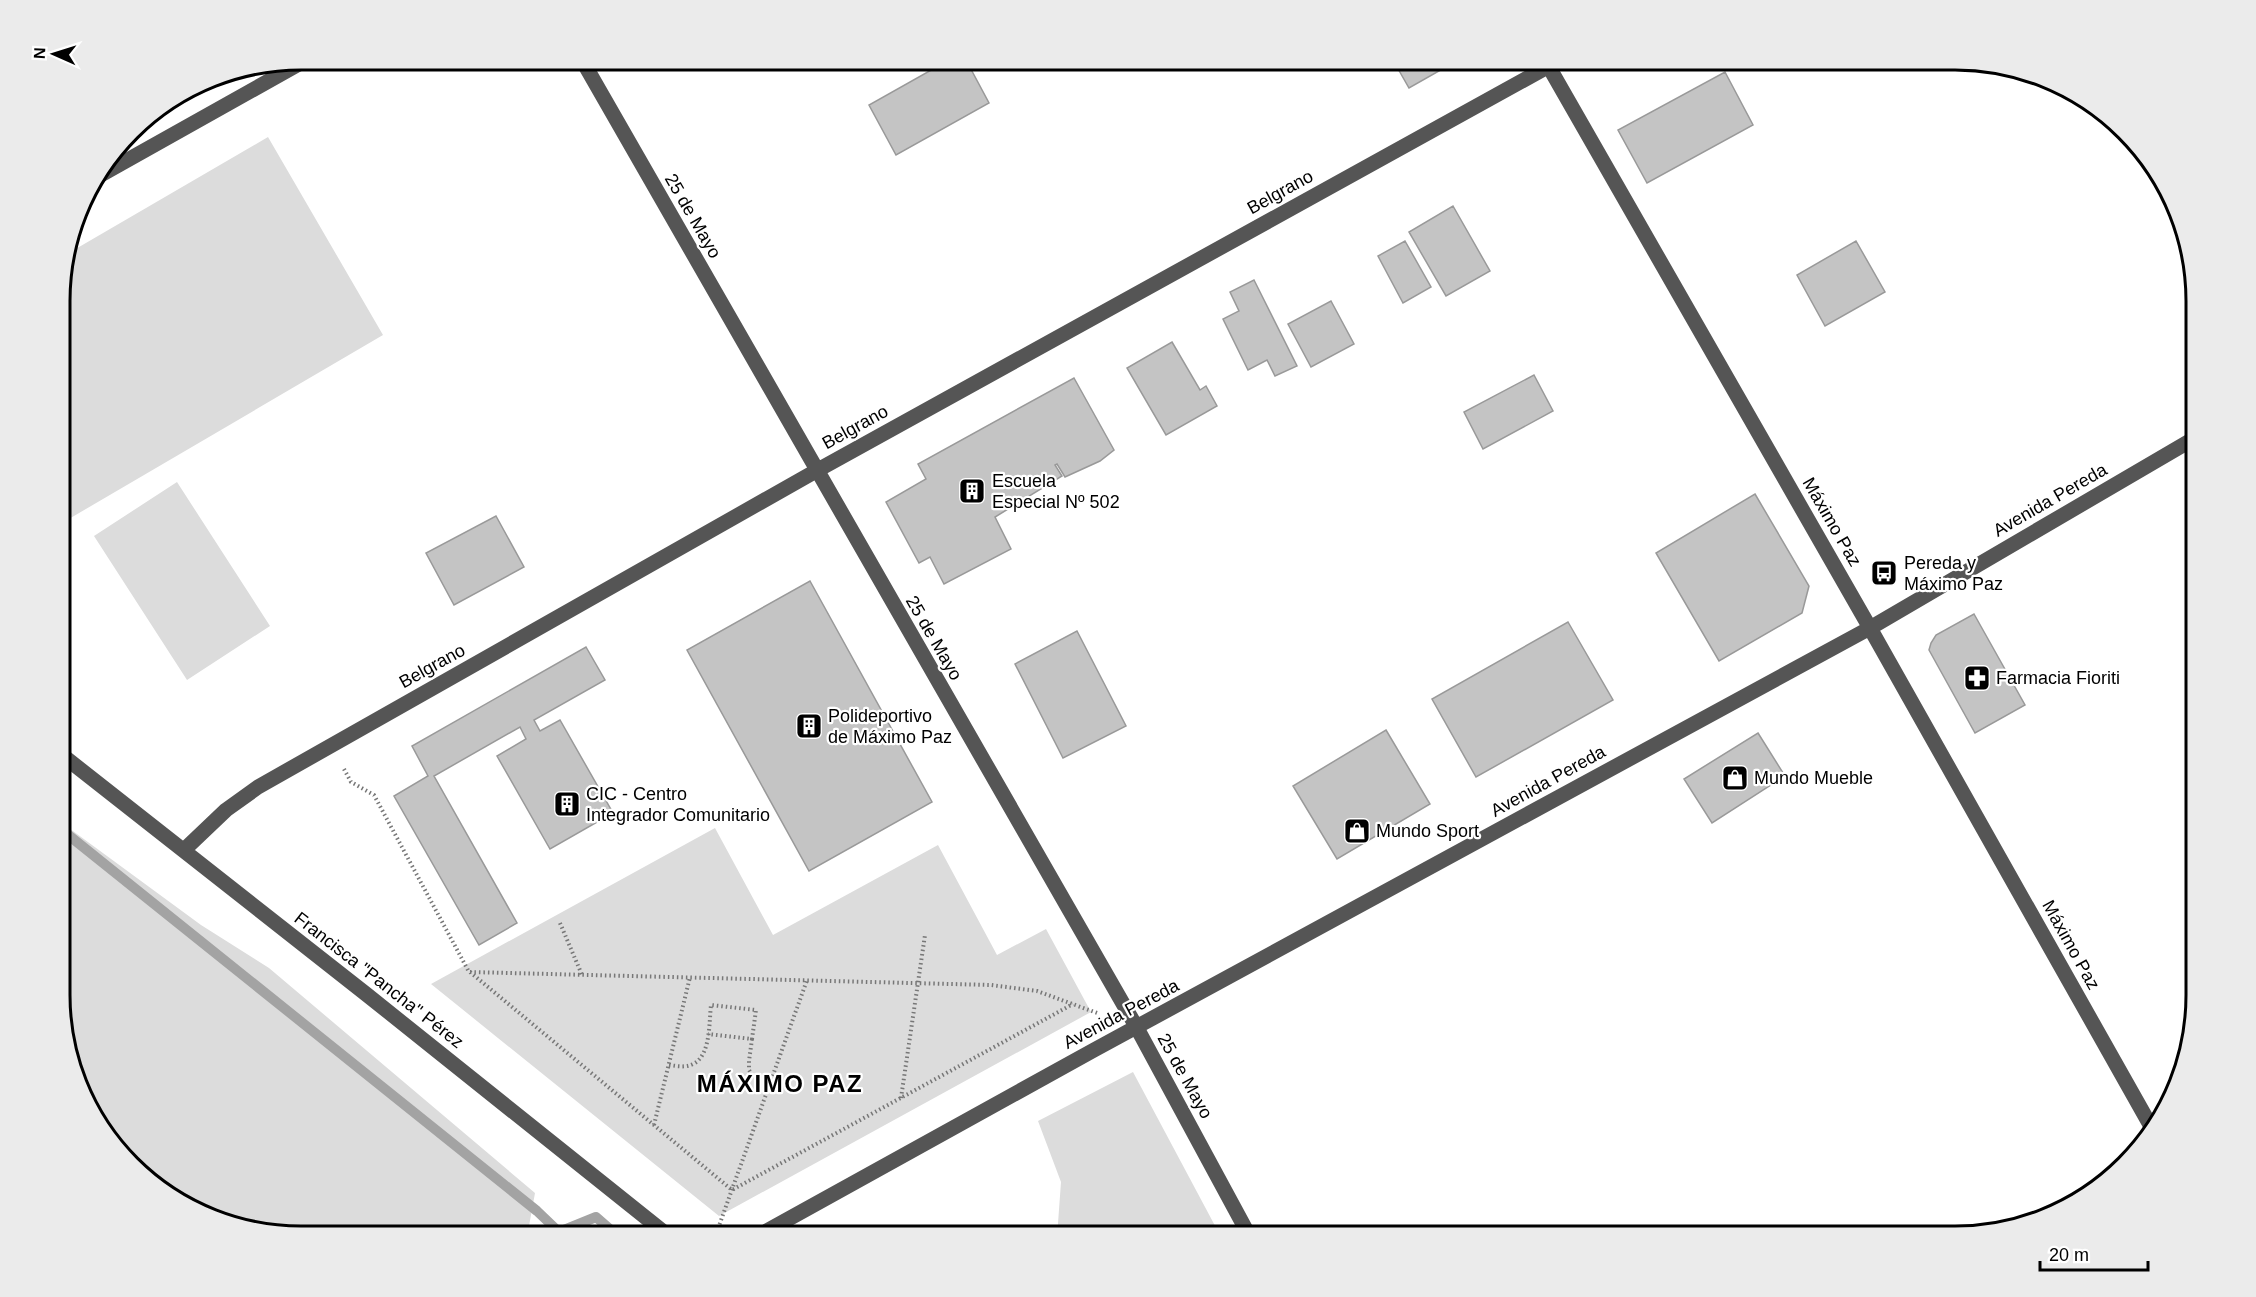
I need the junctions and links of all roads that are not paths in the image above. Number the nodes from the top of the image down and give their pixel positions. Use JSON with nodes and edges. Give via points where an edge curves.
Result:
{"nodes":[{"id":1,"x":588,"y":70,"type":"edge"},
{"id":2,"x":1537,"y":70,"type":"edge"},
{"id":3,"x":1556,"y":70,"type":"edge"},
{"id":4,"x":286,"y":71,"type":"edge"},
{"id":5,"x":112,"y":169,"type":"edge"},
{"id":6,"x":2186,"y":443,"type":"edge"},
{"id":7,"x":816,"y":471,"type":"junction"},
{"id":8,"x":1870,"y":628,"type":"junction"},
{"id":9,"x":70,"y":761,"type":"edge"},
{"id":10,"x":184,"y":850,"type":"junction"},
{"id":11,"x":1137,"y":1028,"type":"junction"},
{"id":12,"x":2148,"y":1122,"type":"edge"},
{"id":13,"x":656,"y":1226,"type":"edge"},
{"id":14,"x":776,"y":1226,"type":"edge"},
{"id":15,"x":1244,"y":1226,"type":"edge"}],
"edges":[{"from":1,"to":7,"type":"street","name":"25 de Mayo"},
{"from":2,"to":7,"type":"street","name":"Belgrano"},
{"from":3,"to":8,"type":"street","name":"Máximo Paz"},
{"from":4,"to":5,"type":"street"},
{"from":6,"to":8,"type":"street","name":"Avenida Pereda"},
{"from":7,"to":10,"type":"street","name":"Belgrano","via":[[258,787],[226,810]]},
{"from":7,"to":11,"type":"street","name":"25 de Mayo"},
{"from":8,"to":11,"type":"street","name":"Avenida Pereda"},
{"from":8,"to":12,"type":"street","name":"Máximo Paz"},
{"from":9,"to":10,"type":"street","name":"Francisca \"Pancha\" Pérez"},
{"from":10,"to":13,"type":"street","name":"Francisca \"Pancha\" Pérez"},
{"from":11,"to":14,"type":"street","name":"Avenida Pereda"},
{"from":11,"to":15,"type":"street","name":"25 de Mayo"}]}
